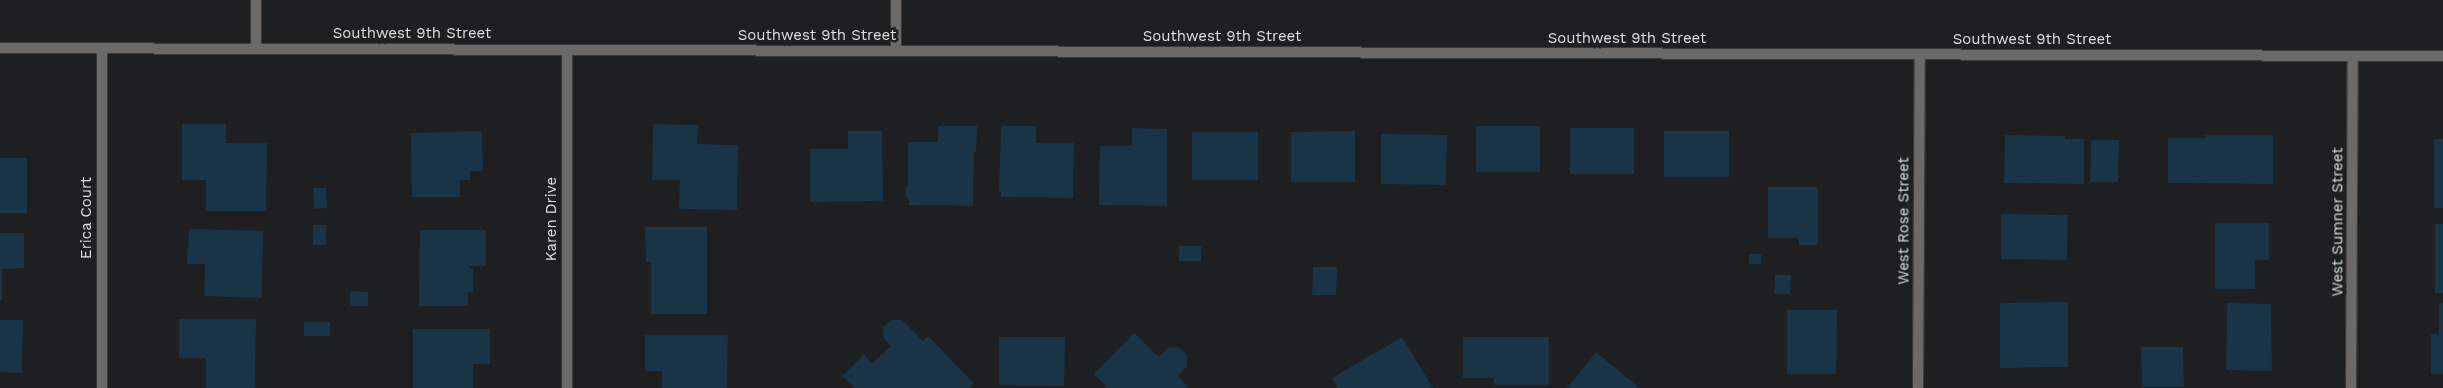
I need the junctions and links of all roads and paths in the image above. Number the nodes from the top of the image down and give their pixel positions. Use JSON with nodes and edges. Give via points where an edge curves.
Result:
{"nodes":[{"id":1,"x":256,"y":0,"type":"edge"},
{"id":2,"x":896,"y":0,"type":"edge"},
{"id":3,"x":0,"y":48,"type":"edge"},
{"id":4,"x":102,"y":48,"type":"junction"},
{"id":5,"x":256,"y":49,"type":"junction"},
{"id":6,"x":567,"y":50,"type":"junction"},
{"id":7,"x":896,"y":51,"type":"junction"},
{"id":8,"x":1920,"y":54,"type":"junction"},
{"id":9,"x":2354,"y":56,"type":"junction"},
{"id":10,"x":2443,"y":56,"type":"edge"},
{"id":11,"x":102,"y":388,"type":"edge"},
{"id":12,"x":567,"y":388,"type":"edge"},
{"id":13,"x":1918,"y":388,"type":"edge"},
{"id":14,"x":2351,"y":388,"type":"edge"}],
"edges":[{"from":1,"to":5,"type":"street"},
{"from":2,"to":7,"type":"street"},
{"from":3,"to":4,"type":"street","name":"Southwest 9th Street"},
{"from":4,"to":5,"type":"street","name":"Southwest 9th Street"},
{"from":4,"to":11,"type":"street","name":"Erica Court"},
{"from":5,"to":6,"type":"street","name":"Southwest 9th Street"},
{"from":6,"to":7,"type":"street","name":"Southwest 9th Street"},
{"from":6,"to":12,"type":"street","name":"Karen Drive"},
{"from":7,"to":8,"type":"street","name":"Southwest 9th Street"},
{"from":8,"to":9,"type":"street","name":"Southwest 9th Street"},
{"from":8,"to":13,"type":"street","name":"West Rose Street"},
{"from":9,"to":10,"type":"street","name":"Southwest 9th Street"},
{"from":9,"to":14,"type":"street","name":"West Sumner Street"}]}
